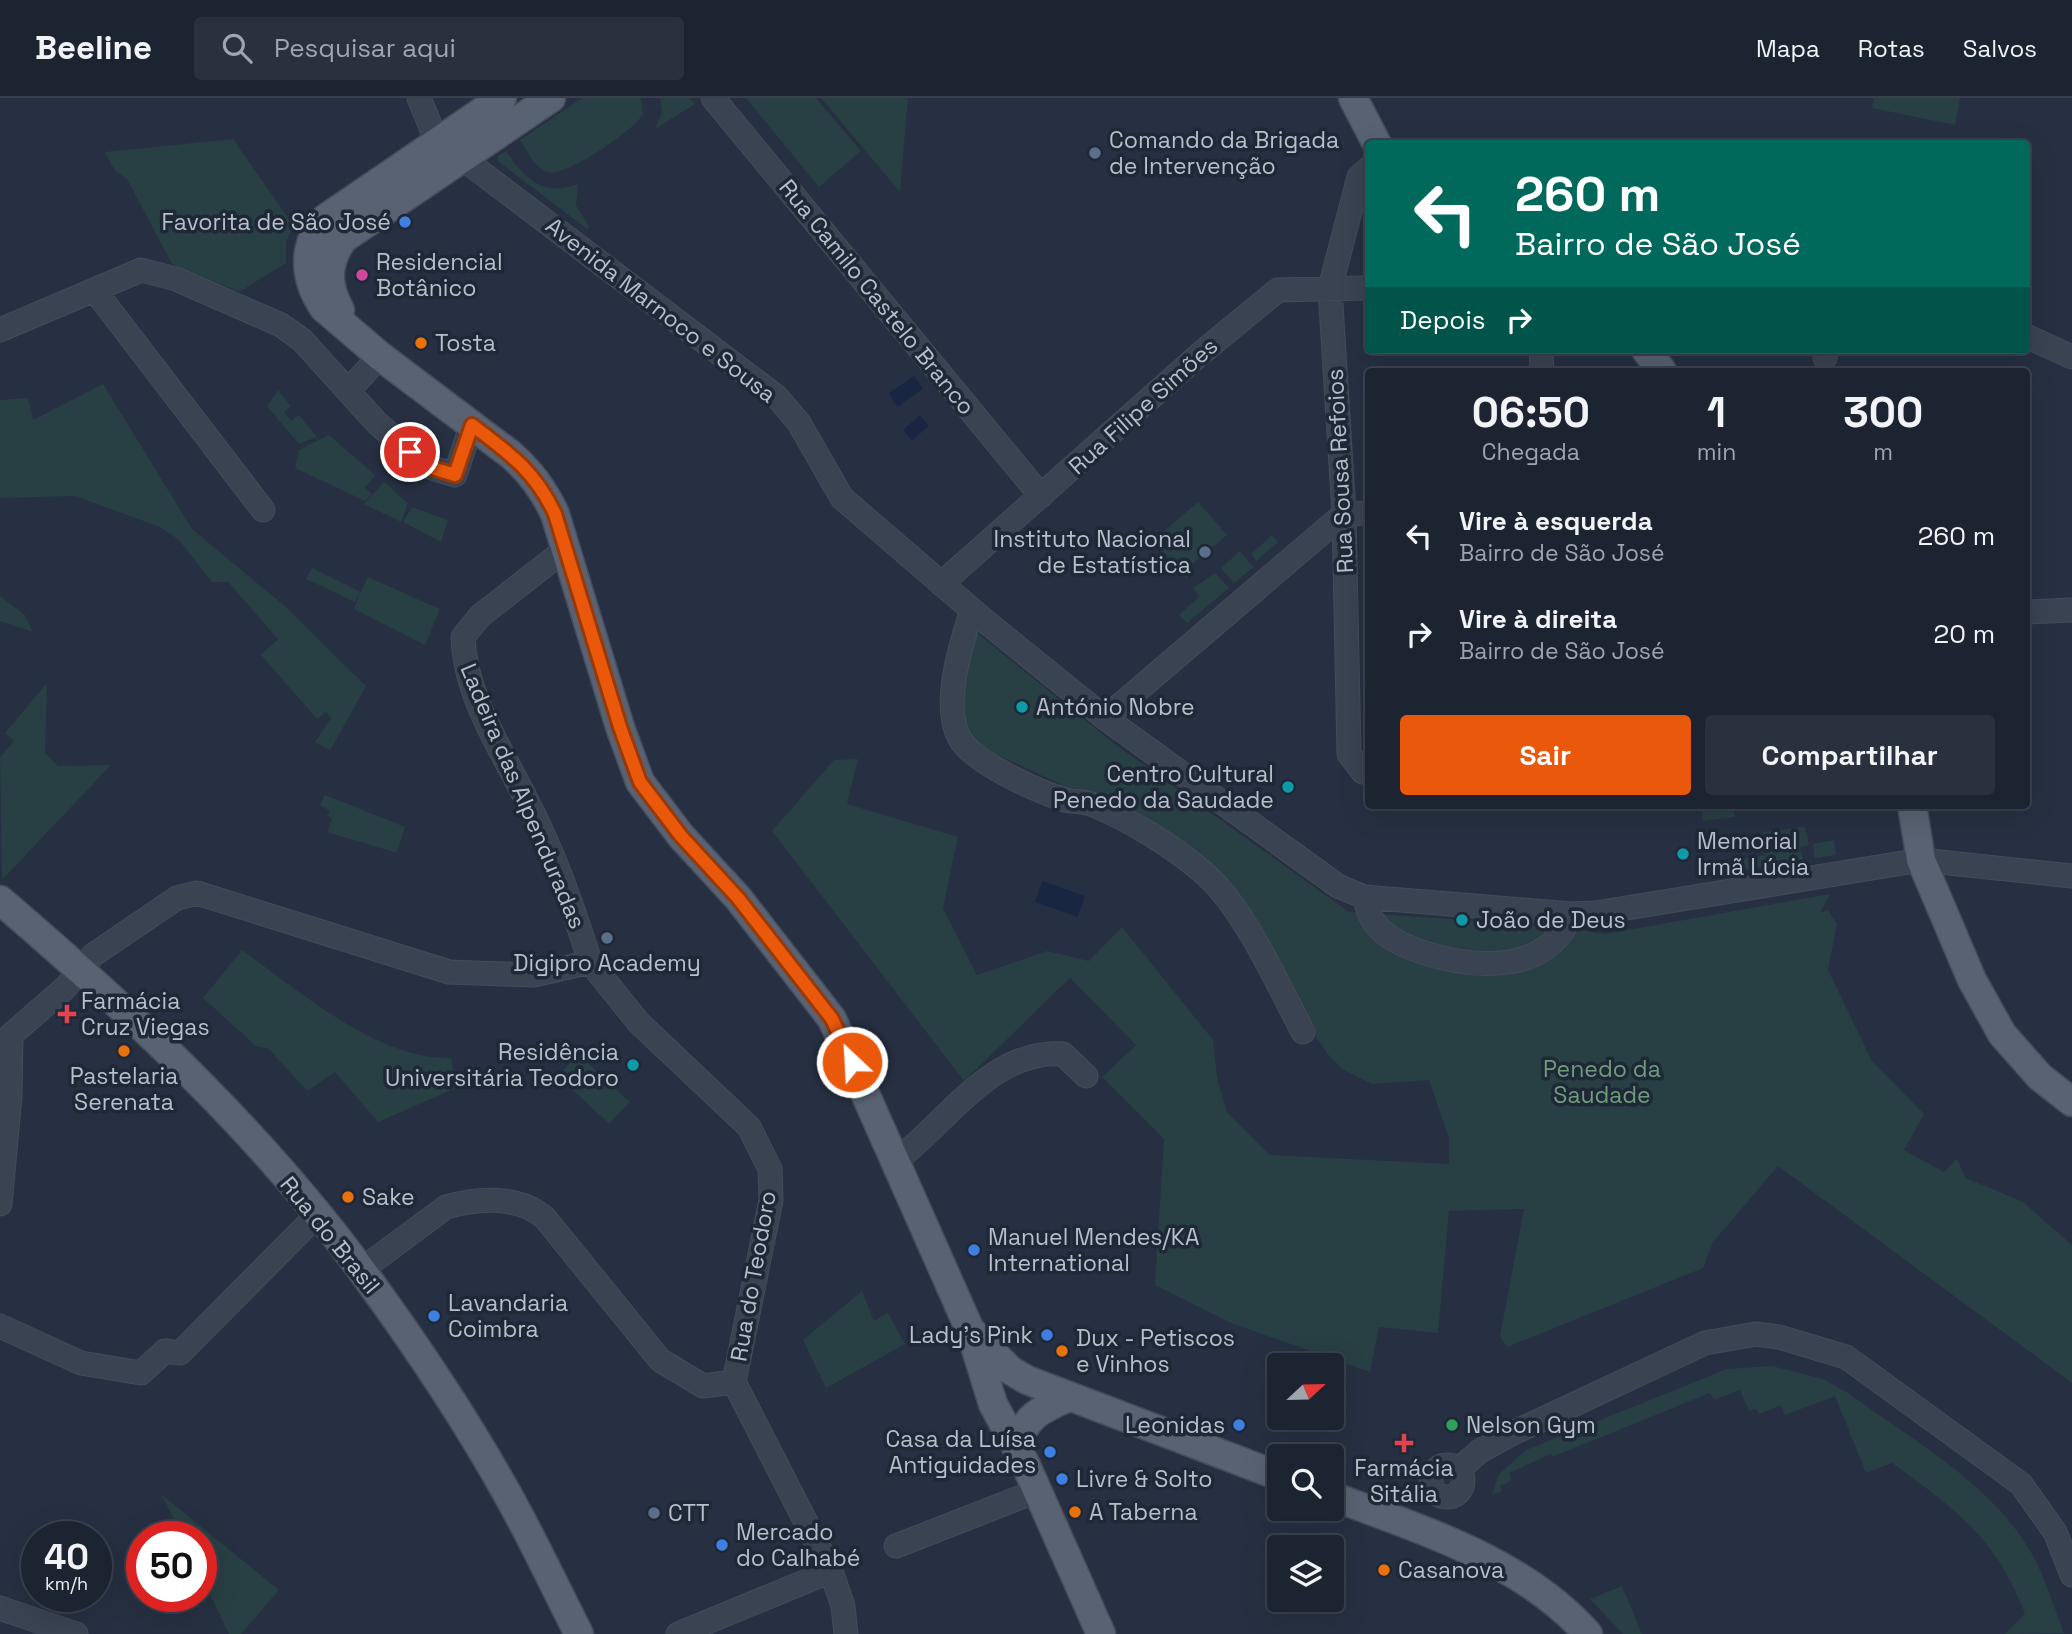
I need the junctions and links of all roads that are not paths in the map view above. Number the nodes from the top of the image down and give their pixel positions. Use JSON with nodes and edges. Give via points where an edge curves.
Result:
{"nodes":[{"id":1,"x":419,"y":98,"type":"edge"},
{"id":2,"x":502,"y":98,"type":"edge"},
{"id":3,"x":551,"y":98,"type":"edge"},
{"id":4,"x":713,"y":98,"type":"edge"},
{"id":5,"x":1353,"y":98,"type":"edge"},
{"id":6,"x":1375,"y":140,"type":"edge"},
{"id":7,"x":437,"y":142,"type":"junction"},
{"id":8,"x":462,"y":158,"type":"junction"},
{"id":9,"x":1365,"y":172,"type":"edge"},
{"id":10,"x":1330,"y":288,"type":"junction"},
{"id":11,"x":1365,"y":288,"type":"edge"},
{"id":12,"x":96,"y":292,"type":"junction"},
{"id":13,"x":0,"y":330,"type":"edge"},
{"id":14,"x":355,"y":337,"type":"junction"},
{"id":15,"x":2030,"y":338,"type":"edge"},
{"id":16,"x":1649,"y":354,"type":"edge"},
{"id":17,"x":380,"y":356,"type":"junction"},
{"id":18,"x":2072,"y":357,"type":"edge"},
{"id":19,"x":1660,"y":368,"type":"edge"},
{"id":20,"x":349,"y":390,"type":"junction"},
{"id":21,"x":472,"y":425,"type":"junction"},
{"id":22,"x":1041,"y":496,"type":"junction"},
{"id":23,"x":263,"y":510,"type":"dead end"},
{"id":24,"x":1365,"y":513,"type":"edge"},
{"id":25,"x":1344,"y":514,"type":"junction"},
{"id":26,"x":566,"y":549,"type":"junction"},
{"id":27,"x":941,"y":583,"type":"junction"},
{"id":28,"x":972,"y":610,"type":"junction"},
{"id":29,"x":2072,"y":610,"type":"edge"},
{"id":30,"x":2030,"y":612,"type":"edge"},
{"id":31,"x":1105,"y":718,"type":"junction"},
{"id":32,"x":1365,"y":772,"type":"edge"},
{"id":33,"x":1913,"y":809,"type":"edge"},
{"id":34,"x":1921,"y":860,"type":"junction"},
{"id":35,"x":2072,"y":876,"type":"edge"},
{"id":36,"x":1364,"y":897,"type":"junction"},
{"id":37,"x":0,"y":901,"type":"edge"},
{"id":38,"x":1571,"y":914,"type":"junction"},
{"id":39,"x":590,"y":962,"type":"junction"},
{"id":40,"x":80,"y":970,"type":"junction"},
{"id":41,"x":1303,"y":1032,"type":"dead end"},
{"id":42,"x":1086,"y":1076,"type":"dead end"},
{"id":43,"x":2072,"y":1102,"type":"edge"},
{"id":44,"x":897,"y":1160,"type":"junction"},
{"id":45,"x":0,"y":1204,"type":"edge"},
{"id":46,"x":317,"y":1215,"type":"junction"},
{"id":47,"x":361,"y":1270,"type":"junction"},
{"id":48,"x":0,"y":1326,"type":"edge"},
{"id":49,"x":970,"y":1330,"type":"junction"},
{"id":50,"x":1019,"y":1375,"type":"junction"},
{"id":51,"x":734,"y":1382,"type":"junction"},
{"id":52,"x":1069,"y":1397,"type":"junction"},
{"id":53,"x":991,"y":1398,"type":"junction"},
{"id":54,"x":1017,"y":1449,"type":"junction"},
{"id":55,"x":1267,"y":1471,"type":"edge"},
{"id":56,"x":1037,"y":1491,"type":"junction"},
{"id":57,"x":1344,"y":1500,"type":"edge"},
{"id":58,"x":1436,"y":1535,"type":"junction"},
{"id":59,"x":896,"y":1546,"type":"dead end"},
{"id":60,"x":831,"y":1571,"type":"junction"},
{"id":61,"x":2072,"y":1575,"type":"edge"},
{"id":62,"x":0,"y":1608,"type":"edge"},
{"id":63,"x":76,"y":1634,"type":"edge"},
{"id":64,"x":579,"y":1634,"type":"edge"},
{"id":65,"x":678,"y":1634,"type":"edge"},
{"id":66,"x":846,"y":1634,"type":"edge"},
{"id":67,"x":1101,"y":1634,"type":"edge"},
{"id":68,"x":1588,"y":1634,"type":"edge"}],
"edges":[{"from":1,"to":7,"type":"street"},
{"from":2,"to":7,"type":"main road"},
{"from":3,"to":8,"type":"main road"},
{"from":4,"to":22,"type":"street","name":"Rua Camilo Castelo Branco"},
{"from":5,"to":6,"type":"main road"},
{"from":7,"to":8,"type":"main road"},
{"from":7,"to":14,"type":"main road","via":[[326,218],[310,242],[307,264],[317,299]]},
{"from":8,"to":14,"type":"main road","via":[[365,222],[337,248],[329,268],[330,282]]},
{"from":8,"to":27,"type":"street","name":"Avenida Marnoco e Sousa","via":[[777,397],[799,423],[842,498]]},
{"from":9,"to":10,"type":"street","name":"Rua Sousa Refoios","via":[[1359,177]]},
{"from":10,"to":11,"type":"street","name":"Rua Filipe Simões"},
{"from":10,"to":22,"type":"street","name":"Rua Filipe Simões","via":[[1278,290]]},
{"from":10,"to":25,"type":"street","name":"Rua Sousa Refoios"},
{"from":12,"to":13,"type":"street"},
{"from":12,"to":20,"type":"street","via":[[141,270],[176,279],[281,325],[302,340]]},
{"from":12,"to":23,"type":"street"},
{"from":14,"to":17,"type":"main road"},
{"from":15,"to":18,"type":"street"},
{"from":16,"to":19,"type":"main road"},
{"from":17,"to":20,"type":"street"},
{"from":17,"to":21,"type":"main road"},
{"from":20,"to":21,"type":"street","via":[[377,423],[426,466],[455,475]]},
{"from":21,"to":26,"type":"main road","via":[[530,471],[555,514]]},
{"from":22,"to":27,"type":"street","name":"Rua Filipe Simões"},
{"from":24,"to":25,"type":"street"},
{"from":25,"to":31,"type":"street"},
{"from":25,"to":32,"type":"street","name":"Rua Sousa Refoios","via":[[1349,754]]},
{"from":26,"to":39,"type":"street","name":"Ladeira das Alpenduradas","via":[[480,616],[463,637],[464,662],[494,738],[558,868]]},
{"from":26,"to":44,"type":"main road","via":[[640,782],[832,1019]]},
{"from":27,"to":28,"type":"street","name":"Avenida Marnoco e Sousa"},
{"from":28,"to":31,"type":"street","name":"Avenida Marnoco e Sousa"},
{"from":28,"to":41,"type":"street","via":[[951,704],[960,739],[970,752],[1066,800],[1089,803],[1158,841],[1205,874],[1230,904]]},
{"from":29,"to":30,"type":"street"},
{"from":31,"to":36,"type":"street","name":"Avenida Marnoco e Sousa","via":[[1338,886]]},
{"from":33,"to":34,"type":"main road"},
{"from":34,"to":35,"type":"street","name":"Avenida Marnoco e Sousa"},
{"from":34,"to":38,"type":"street","name":"Avenida Marnoco e Sousa"},
{"from":34,"to":43,"type":"main road","via":[[1947,929],[2003,1034],[2040,1077]]},
{"from":36,"to":38,"type":"street","name":"Avenida Marnoco e Sousa"},
{"from":36,"to":38,"type":"street","via":[[1374,922],[1400,944],[1454,962],[1480,965],[1506,964],[1547,947],[1565,931]]},
{"from":37,"to":40,"type":"main road","name":"Rua do Brasil"},
{"from":39,"to":40,"type":"street","name":"Ladeira das Alpenduradas","via":[[534,975],[450,972],[197,892],[177,898]]},
{"from":39,"to":51,"type":"street","name":"Rua do Teodoro","via":[[639,1023],[749,1127],[770,1169],[771,1200]]},
{"from":40,"to":45,"type":"street","name":"Ladeira das Alpenduradas","via":[[11,1035]]},
{"from":40,"to":46,"type":"main road","name":"Rua do Brasil","via":[[228,1113]]},
{"from":42,"to":44,"type":"street","via":[[1063,1054],[1013,1060]]},
{"from":44,"to":49,"type":"main road"},
{"from":46,"to":47,"type":"main road","name":"Rua do Brasil"},
{"from":46,"to":48,"type":"street","via":[[180,1353],[165,1351],[141,1373],[81,1363]]},
{"from":47,"to":51,"type":"street","via":[[446,1207],[463,1202],[522,1204],[545,1218],[660,1360],[703,1386]]},
{"from":47,"to":64,"type":"main road","name":"Rua do Brasil","via":[[508,1496]]},
{"from":49,"to":50,"type":"main road"},
{"from":49,"to":53,"type":"main road"},
{"from":50,"to":52,"type":"main road"},
{"from":50,"to":53,"type":"main road","via":[[994,1376]]},
{"from":50,"to":53,"type":"main road","via":[[1029,1397],[1021,1408],[1007,1411]]},
{"from":51,"to":60,"type":"street","name":"Rua do Teodoro"},
{"from":52,"to":54,"type":"main road","via":[[1032,1416]]},
{"from":52,"to":55,"type":"main road"},
{"from":53,"to":54,"type":"main road"},
{"from":54,"to":56,"type":"main road"},
{"from":56,"to":59,"type":"street"},
{"from":56,"to":67,"type":"main road"},
{"from":57,"to":58,"type":"main road"},
{"from":58,"to":61,"type":"street","via":[[1447,1497],[1461,1489],[1463,1479],[1458,1470],[1479,1451],[1705,1343],[1756,1334],[1846,1357],[2021,1484],[2055,1532]]},
{"from":58,"to":68,"type":"main road","via":[[1494,1562]]},
{"from":60,"to":65,"type":"street"},
{"from":60,"to":66,"type":"street","name":"Rua do Teodoro","via":[[843,1606]]},
{"from":62,"to":63,"type":"street"}]}
